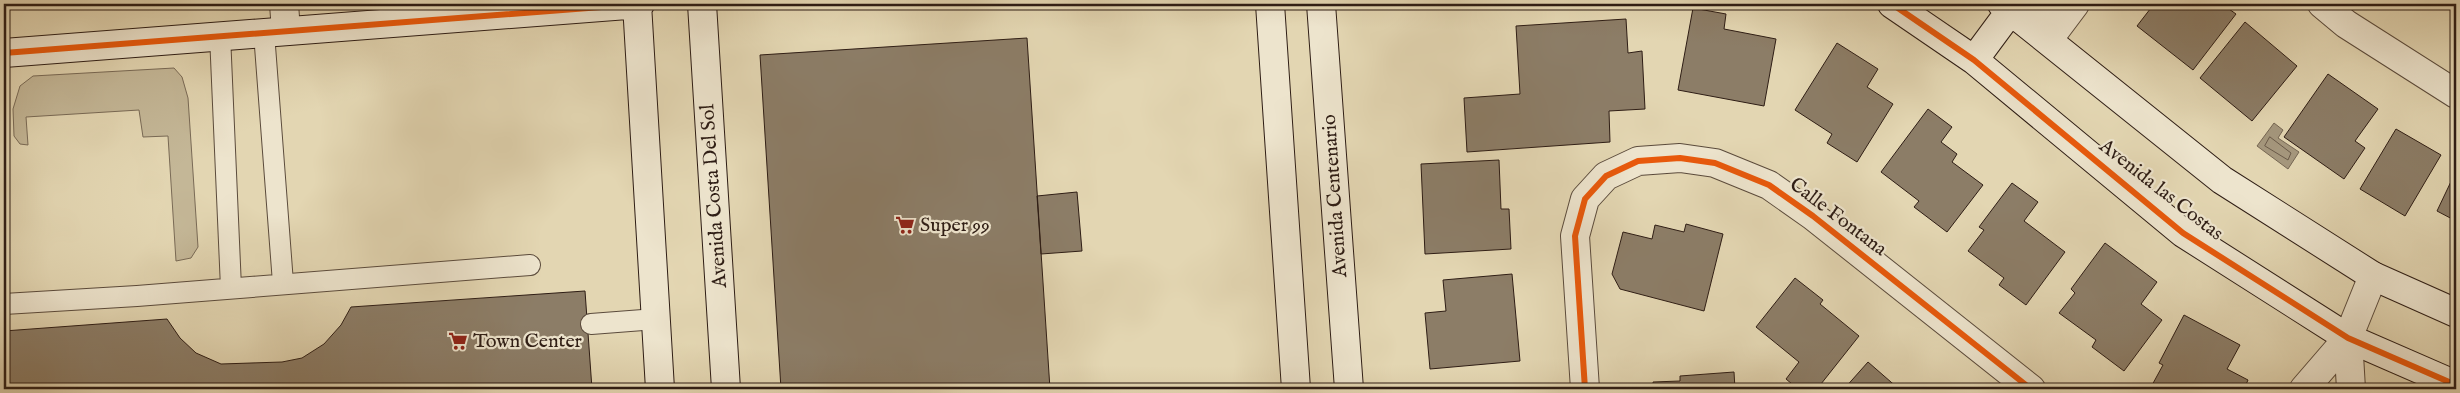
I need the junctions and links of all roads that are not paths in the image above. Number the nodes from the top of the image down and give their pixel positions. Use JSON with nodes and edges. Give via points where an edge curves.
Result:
{"nodes":[{"id":1,"x":284,"y":4,"type":"edge"},
{"id":2,"x":638,"y":4,"type":"edge"},
{"id":3,"x":702,"y":4,"type":"edge"},
{"id":4,"x":1270,"y":4,"type":"edge"},
{"id":5,"x":1321,"y":4,"type":"edge"},
{"id":6,"x":1892,"y":4,"type":"edge"},
{"id":7,"x":2075,"y":4,"type":"edge"},
{"id":8,"x":2322,"y":4,"type":"edge"},
{"id":9,"x":2026,"y":16,"type":"edge"},
{"id":10,"x":275,"y":32,"type":"junction"},
{"id":11,"x":220,"y":36,"type":"junction"},
{"id":12,"x":4,"y":52,"type":"edge"},
{"id":13,"x":1974,"y":60,"type":"junction"},
{"id":14,"x":2456,"y":94,"type":"edge"},
{"id":15,"x":530,"y":264,"type":"dead end"},
{"id":16,"x":2373,"y":276,"type":"junction"},
{"id":17,"x":284,"y":283,"type":"junction"},
{"id":18,"x":231,"y":288,"type":"junction"},
{"id":19,"x":4,"y":304,"type":"edge"},
{"id":20,"x":2456,"y":313,"type":"edge"},
{"id":21,"x":656,"y":319,"type":"junction"},
{"id":22,"x":591,"y":324,"type":"dead end"},
{"id":23,"x":2348,"y":338,"type":"junction"},
{"id":24,"x":2456,"y":385,"type":"edge"},
{"id":25,"x":660,"y":389,"type":"edge"},
{"id":26,"x":726,"y":389,"type":"edge"},
{"id":27,"x":1296,"y":389,"type":"edge"},
{"id":28,"x":1349,"y":389,"type":"edge"},
{"id":29,"x":1584,"y":389,"type":"edge"},
{"id":30,"x":2031,"y":389,"type":"edge"},
{"id":31,"x":2304,"y":389,"type":"edge"},
{"id":32,"x":2351,"y":389,"type":"edge"}],
"edges":[{"from":1,"to":10,"type":"street"},
{"from":2,"to":10,"type":"street"},
{"from":2,"to":21,"type":"street"},
{"from":3,"to":26,"type":"street","name":"Avenida Costa Del Sol"},
{"from":4,"to":27,"type":"street"},
{"from":5,"to":28,"type":"street","name":"Avenida Centenario"},
{"from":6,"to":13,"type":"street","name":"Avenida las Costas"},
{"from":7,"to":9,"type":"street"},
{"from":8,"to":14,"type":"street","via":[[2346,24]]},
{"from":9,"to":13,"type":"street"},
{"from":9,"to":16,"type":"street","via":[[2222,180]]},
{"from":10,"to":11,"type":"street"},
{"from":10,"to":17,"type":"lane"},
{"from":11,"to":12,"type":"street"},
{"from":11,"to":18,"type":"lane"},
{"from":13,"to":23,"type":"street","name":"Avenida las Costas","via":[[2183,233]]},
{"from":15,"to":17,"type":"lane"},
{"from":16,"to":20,"type":"street"},
{"from":16,"to":23,"type":"street"},
{"from":17,"to":18,"type":"lane"},
{"from":18,"to":19,"type":"lane"},
{"from":21,"to":22,"type":"lane"},
{"from":21,"to":25,"type":"street"},
{"from":23,"to":24,"type":"street","name":"Avenida las Costas"},
{"from":23,"to":31,"type":"street"},
{"from":23,"to":32,"type":"street"},
{"from":29,"to":30,"type":"street","name":"Calle Fontana","via":[[1574,236],[1585,198],[1606,176],[1638,161],[1680,158],[1715,163],[1769,186],[1813,216]]}]}
